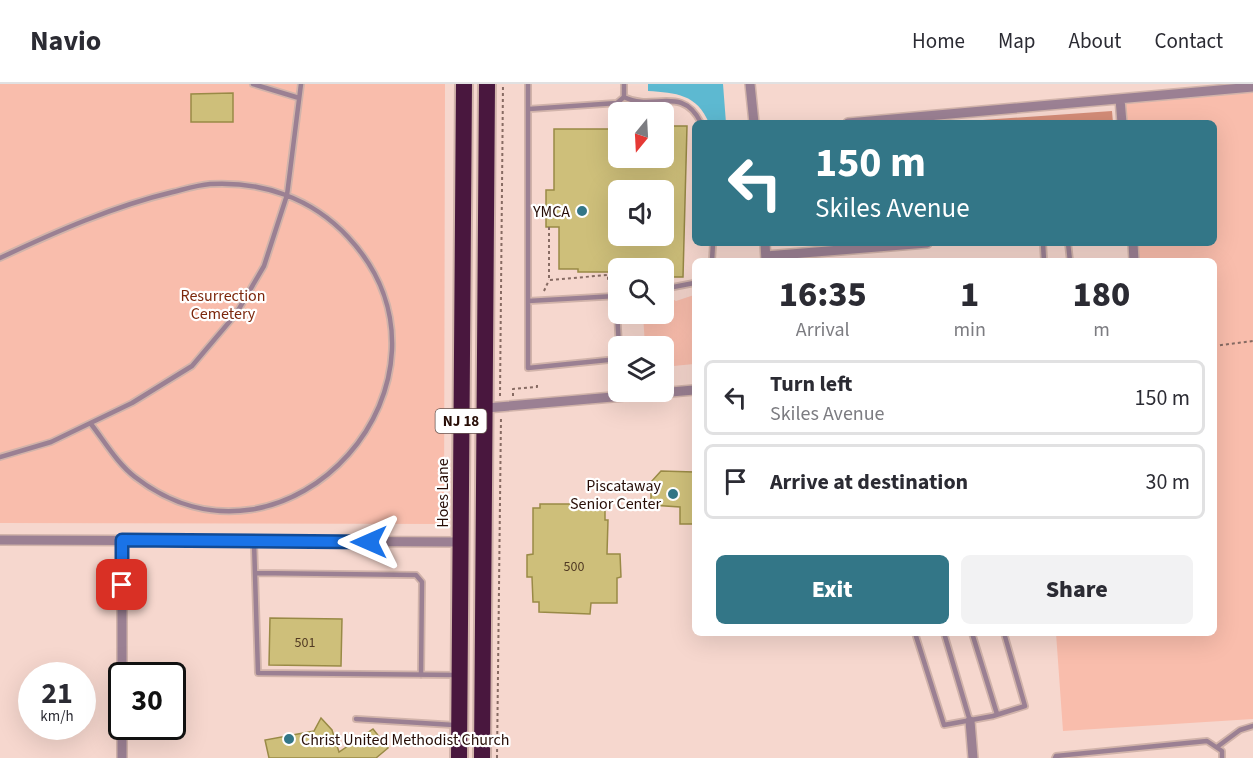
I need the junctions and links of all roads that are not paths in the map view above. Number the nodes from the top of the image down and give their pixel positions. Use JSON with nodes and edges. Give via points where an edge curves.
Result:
{"nodes":[{"id":1,"x":252,"y":84,"type":"edge"},
{"id":2,"x":301,"y":84,"type":"edge"},
{"id":3,"x":464,"y":84,"type":"edge"},
{"id":4,"x":487,"y":84,"type":"edge"},
{"id":5,"x":528,"y":84,"type":"edge"},
{"id":6,"x":624,"y":84,"type":"edge"},
{"id":7,"x":750,"y":84,"type":"edge"},
{"id":8,"x":1253,"y":87,"type":"edge"},
{"id":9,"x":1188,"y":88,"type":"edge"},
{"id":10,"x":624,"y":97,"type":"junction"},
{"id":11,"x":299,"y":98,"type":"junction"},
{"id":12,"x":1120,"y":99,"type":"junction"},
{"id":13,"x":529,"y":109,"type":"junction"},
{"id":14,"x":700,"y":120,"type":"edge"},
{"id":15,"x":754,"y":120,"type":"edge"},
{"id":16,"x":882,"y":120,"type":"edge"},
{"id":17,"x":1122,"y":120,"type":"edge"},
{"id":18,"x":288,"y":195,"type":"junction"},
{"id":19,"x":897,"y":246,"type":"edge"},
{"id":20,"x":0,"y":258,"type":"edge"},
{"id":21,"x":776,"y":258,"type":"edge"},
{"id":22,"x":692,"y":283,"type":"edge"},
{"id":23,"x":674,"y":287,"type":"edge"},
{"id":24,"x":608,"y":297,"type":"edge"},
{"id":25,"x":528,"y":301,"type":"junction"},
{"id":26,"x":608,"y":360,"type":"edge"},
{"id":27,"x":692,"y":390,"type":"edge"},
{"id":28,"x":674,"y":391,"type":"edge"},
{"id":29,"x":608,"y":396,"type":"edge"},
{"id":30,"x":493,"y":408,"type":"junction"},
{"id":31,"x":91,"y":424,"type":"junction"},
{"id":32,"x":0,"y":457,"type":"edge"},
{"id":33,"x":0,"y":540,"type":"edge"},
{"id":34,"x":122,"y":540,"type":"junction"},
{"id":35,"x":254,"y":541,"type":"junction"},
{"id":36,"x":460,"y":542,"type":"junction"},
{"id":37,"x":255,"y":573,"type":"junction"},
{"id":38,"x":916,"y":636,"type":"edge"},
{"id":39,"x":945,"y":636,"type":"edge"},
{"id":40,"x":973,"y":636,"type":"edge"},
{"id":41,"x":1005,"y":636,"type":"edge"},
{"id":42,"x":122,"y":662,"type":"edge"},
{"id":43,"x":421,"y":675,"type":"junction"},
{"id":44,"x":460,"y":675,"type":"junction"},
{"id":45,"x":997,"y":714,"type":"junction"},
{"id":46,"x":356,"y":719,"type":"dead end"},
{"id":47,"x":970,"y":721,"type":"junction"},
{"id":48,"x":460,"y":726,"type":"junction"},
{"id":49,"x":1253,"y":726,"type":"edge"},
{"id":50,"x":122,"y":740,"type":"edge"},
{"id":51,"x":1217,"y":747,"type":"junction"},
{"id":52,"x":122,"y":758,"type":"edge"},
{"id":53,"x":459,"y":758,"type":"edge"},
{"id":54,"x":482,"y":758,"type":"edge"},
{"id":55,"x":973,"y":758,"type":"edge"},
{"id":56,"x":1055,"y":758,"type":"edge"},
{"id":57,"x":1222,"y":758,"type":"edge"}],
"edges":[{"from":1,"to":11,"type":"lane"},
{"from":2,"to":11,"type":"lane"},
{"from":3,"to":36,"type":"highway","name":"Hoes Lane","number":"NJ 18"},
{"from":4,"to":30,"type":"highway","number":"NJ 18"},
{"from":5,"to":13,"type":"lane"},
{"from":6,"to":10,"type":"lane"},
{"from":7,"to":15,"type":"street"},
{"from":8,"to":9,"type":"street"},
{"from":9,"to":12,"type":"street"},
{"from":10,"to":13,"type":"lane","via":[[617,103]]},
{"from":10,"to":14,"type":"lane","via":[[633,102],[677,100],[687,104]]},
{"from":11,"to":18,"type":"lane"},
{"from":12,"to":16,"type":"street"},
{"from":12,"to":17,"type":"street"},
{"from":13,"to":25,"type":"lane"},
{"from":18,"to":20,"type":"lane","via":[[246,184],[207,184],[110,212]]},
{"from":18,"to":31,"type":"lane","via":[[264,266],[236,314],[192,366]]},
{"from":18,"to":31,"type":"lane","via":[[330,219],[353,242],[377,278],[390,321],[392,359],[387,388],[371,425],[345,461],[309,489],[279,502],[249,509],[202,507],[162,494],[135,477]]},
{"from":19,"to":21,"type":"street"},
{"from":22,"to":23,"type":"lane"},
{"from":24,"to":25,"type":"lane"},
{"from":25,"to":26,"type":"lane","via":[[528,368]]},
{"from":27,"to":28,"type":"street"},
{"from":29,"to":30,"type":"street"},
{"from":30,"to":54,"type":"highway","number":"NJ 18"},
{"from":31,"to":32,"type":"lane","via":[[51,442]]},
{"from":33,"to":34,"type":"street"},
{"from":34,"to":35,"type":"street"},
{"from":34,"to":42,"type":"street"},
{"from":35,"to":36,"type":"street"},
{"from":35,"to":37,"type":"lane"},
{"from":36,"to":44,"type":"highway","name":"Hoes Lane","number":"NJ 18"},
{"from":37,"to":43,"type":"lane","via":[[258,673]]},
{"from":37,"to":43,"type":"lane","via":[[416,575],[422,582]]},
{"from":38,"to":47,"type":"lane","via":[[944,724]]},
{"from":39,"to":47,"type":"lane"},
{"from":40,"to":45,"type":"lane"},
{"from":41,"to":45,"type":"lane","via":[[1025,706]]},
{"from":43,"to":44,"type":"lane"},
{"from":44,"to":48,"type":"highway","name":"Hoes Lane","number":"NJ 18"},
{"from":45,"to":47,"type":"lane"},
{"from":46,"to":48,"type":"lane"},
{"from":47,"to":55,"type":"street"},
{"from":48,"to":53,"type":"highway","name":"Hoes Lane","number":"NJ 18"},
{"from":49,"to":51,"type":"lane","via":[[1240,730]]},
{"from":50,"to":52,"type":"street"},
{"from":51,"to":56,"type":"lane","via":[[1207,741]]},
{"from":51,"to":57,"type":"lane"}]}
